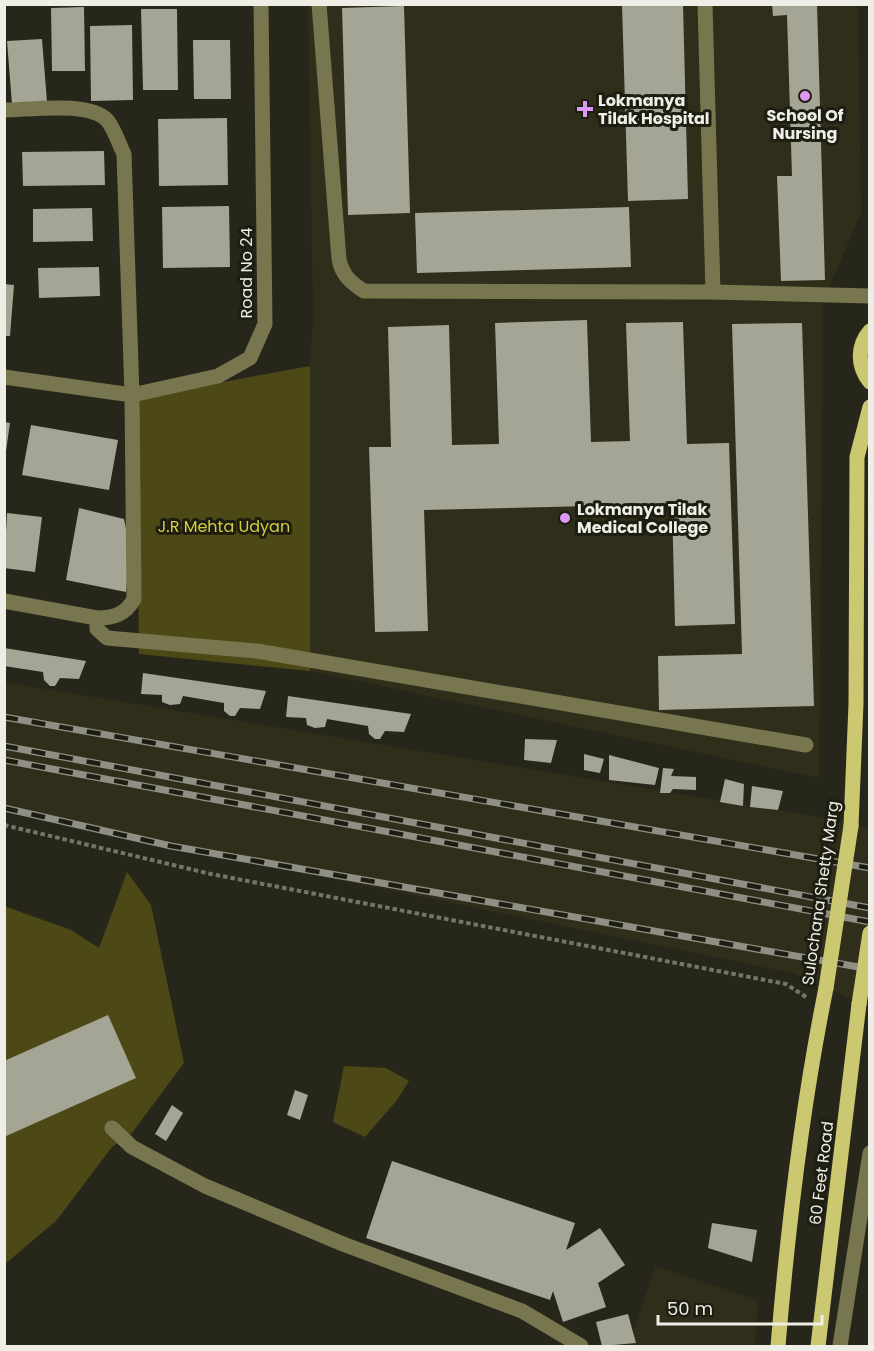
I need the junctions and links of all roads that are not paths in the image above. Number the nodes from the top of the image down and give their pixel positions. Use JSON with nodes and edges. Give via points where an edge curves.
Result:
{"nodes":[{"id":1,"x":261,"y":4,"type":"edge"},
{"id":2,"x":319,"y":4,"type":"edge"},
{"id":3,"x":705,"y":4,"type":"edge"},
{"id":4,"x":4,"y":110,"type":"edge"},
{"id":5,"x":713,"y":292,"type":"junction"},
{"id":6,"x":870,"y":296,"type":"edge"},
{"id":7,"x":870,"y":331,"type":"edge"},
{"id":8,"x":4,"y":377,"type":"edge"},
{"id":9,"x":870,"y":382,"type":"edge"},
{"id":10,"x":132,"y":396,"type":"junction"},
{"id":11,"x":870,"y":407,"type":"edge"},
{"id":12,"x":4,"y":601,"type":"edge"},
{"id":13,"x":97,"y":618,"type":"junction"},
{"id":14,"x":806,"y":745,"type":"dead end"},
{"id":15,"x":870,"y":933,"type":"edge"},
{"id":16,"x":112,"y":1128,"type":"dead end"},
{"id":17,"x":870,"y":1153,"type":"edge"},
{"id":18,"x":582,"y":1347,"type":"edge"},
{"id":19,"x":778,"y":1347,"type":"edge"},
{"id":20,"x":818,"y":1347,"type":"edge"},
{"id":21,"x":840,"y":1347,"type":"edge"}],
"edges":[{"from":1,"to":10,"type":"street","name":"Road No 24","via":[[265,324],[250,358],[218,376]]},
{"from":2,"to":5,"type":"street","via":[[339,259],[351,283],[364,291]]},
{"from":3,"to":5,"type":"street"},
{"from":4,"to":10,"type":"street","via":[[89,111],[106,120],[124,154]]},
{"from":5,"to":6,"type":"street"},
{"from":7,"to":9,"type":"main road","via":[[861,346],[860,358]]},
{"from":8,"to":10,"type":"street","name":"Road No 24"},
{"from":10,"to":13,"type":"street","via":[[134,599],[129,608],[112,618]]},
{"from":11,"to":19,"type":"main road","name":"Sulochana Shetty Marg","bridge":true,"via":[[857,457],[852,826],[809,1077]]},
{"from":12,"to":13,"type":"street"},
{"from":13,"to":14,"type":"street","via":[[97,629],[107,638],[257,651]]},
{"from":15,"to":20,"type":"main road","name":"60 Feet Road","bridge":true},
{"from":16,"to":18,"type":"street","via":[[132,1147],[205,1186],[343,1244],[522,1311]]},
{"from":17,"to":21,"type":"street"}]}
